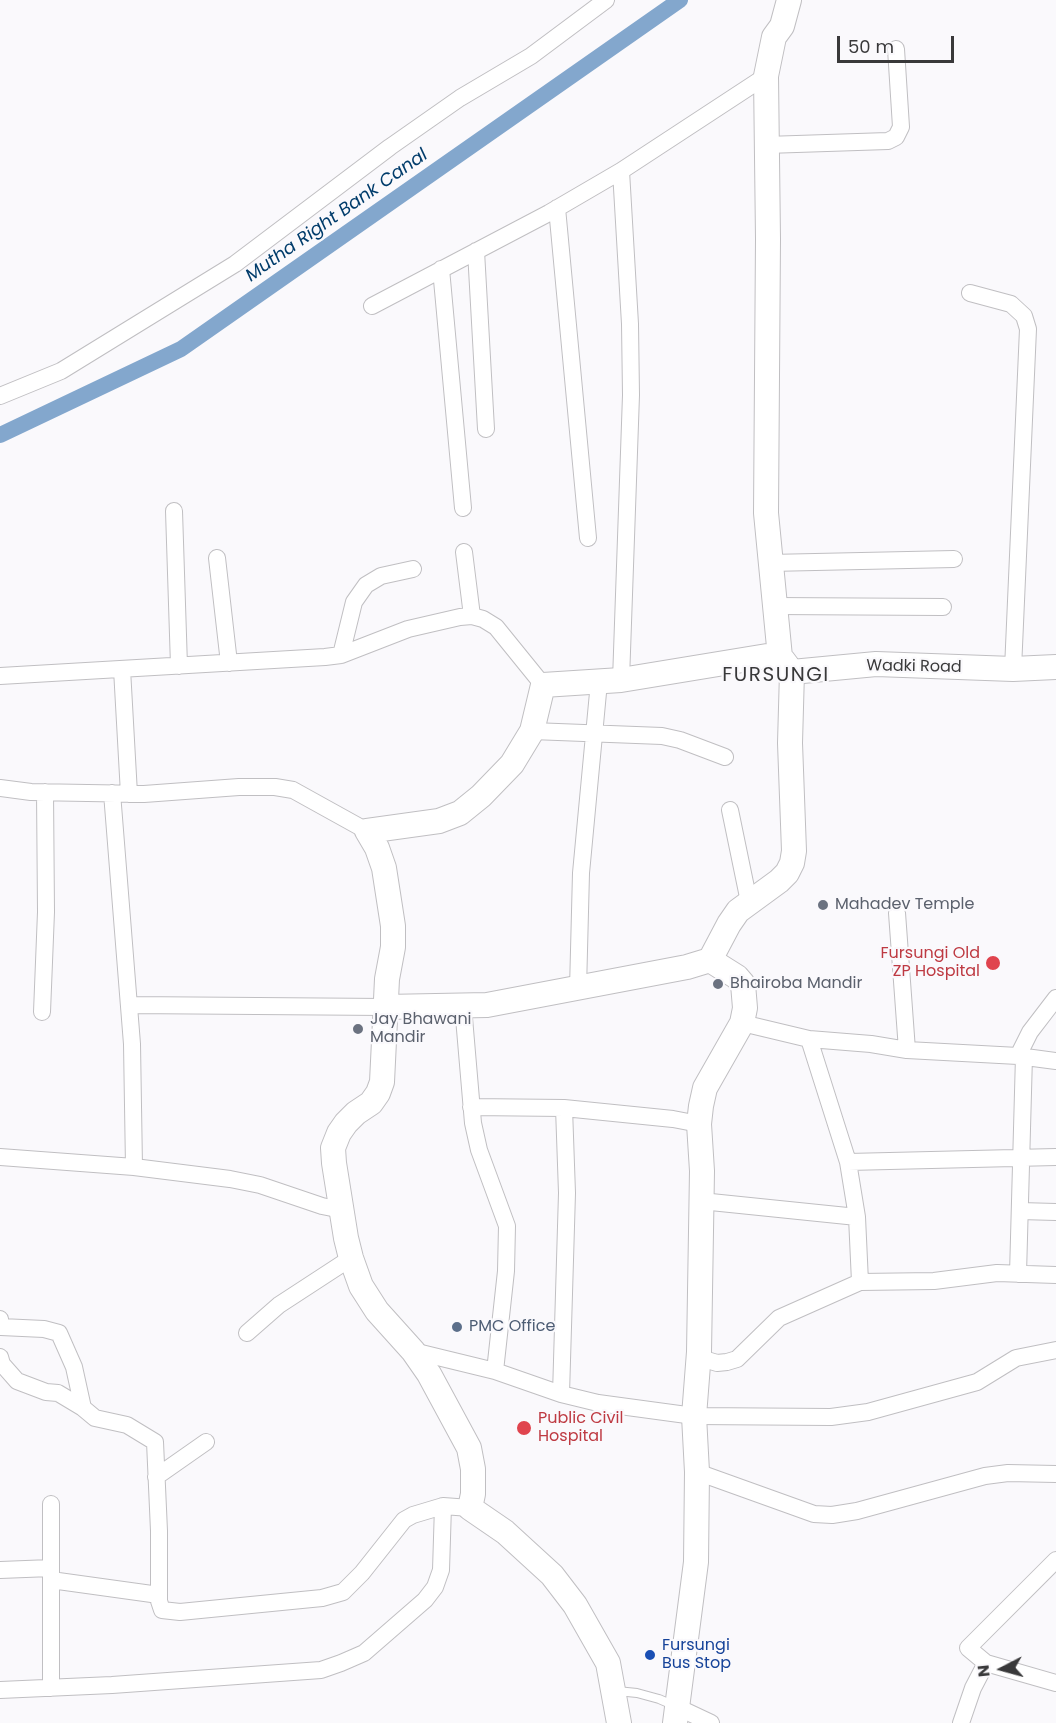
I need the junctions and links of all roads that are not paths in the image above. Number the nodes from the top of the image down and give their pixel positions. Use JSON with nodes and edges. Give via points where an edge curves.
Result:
{"nodes":[{"id":1,"x":606,"y":0,"type":"edge"},
{"id":2,"x":789,"y":0,"type":"edge"},
{"id":3,"x":896,"y":49,"type":"dead end"},
{"id":4,"x":766,"y":76,"type":"junction"},
{"id":5,"x":766,"y":145,"type":"junction"},
{"id":6,"x":621,"y":171,"type":"junction"},
{"id":7,"x":557,"y":208,"type":"junction"},
{"id":8,"x":476,"y":251,"type":"junction"},
{"id":9,"x":441,"y":269,"type":"junction"},
{"id":10,"x":970,"y":293,"type":"dead end"},
{"id":11,"x":372,"y":306,"type":"dead end"},
{"id":12,"x":0,"y":396,"type":"edge"},
{"id":13,"x":486,"y":429,"type":"dead end"},
{"id":14,"x":463,"y":508,"type":"dead end"},
{"id":15,"x":174,"y":511,"type":"dead end"},
{"id":16,"x":588,"y":538,"type":"dead end"},
{"id":17,"x":464,"y":552,"type":"dead end"},
{"id":18,"x":217,"y":558,"type":"dead end"},
{"id":19,"x":954,"y":559,"type":"dead end"},
{"id":20,"x":769,"y":563,"type":"junction"},
{"id":21,"x":413,"y":569,"type":"dead end"},
{"id":22,"x":774,"y":606,"type":"junction"},
{"id":23,"x":943,"y":607,"type":"dead end"},
{"id":24,"x":472,"y":616,"type":"junction"},
{"id":25,"x":340,"y":654,"type":"junction"},
{"id":26,"x":229,"y":663,"type":"junction"},
{"id":27,"x":786,"y":664,"type":"junction"},
{"id":28,"x":179,"y":666,"type":"junction"},
{"id":29,"x":1056,"y":667,"type":"edge"},
{"id":30,"x":122,"y":669,"type":"junction"},
{"id":31,"x":1013,"y":669,"type":"junction"},
{"id":32,"x":0,"y":676,"type":"edge"},
{"id":33,"x":610,"y":681,"type":"junction"},
{"id":34,"x":543,"y":685,"type":"junction"},
{"id":35,"x":531,"y":732,"type":"junction"},
{"id":36,"x":595,"y":733,"type":"junction"},
{"id":37,"x":725,"y":757,"type":"dead end"},
{"id":38,"x":0,"y":788,"type":"edge"},
{"id":39,"x":45,"y":792,"type":"junction"},
{"id":40,"x":112,"y":793,"type":"junction"},
{"id":41,"x":129,"y":794,"type":"junction"},
{"id":42,"x":730,"y":810,"type":"dead end"},
{"id":43,"x":367,"y":831,"type":"junction"},
{"id":44,"x":749,"y":902,"type":"junction"},
{"id":45,"x":897,"y":913,"type":"dead end"},
{"id":46,"x":710,"y":960,"type":"junction"},
{"id":47,"x":578,"y":988,"type":"junction"},
{"id":48,"x":1056,"y":998,"type":"edge"},
{"id":49,"x":129,"y":1005,"type":"junction"},
{"id":50,"x":463,"y":1006,"type":"junction"},
{"id":51,"x":385,"y":1007,"type":"junction"},
{"id":52,"x":42,"y":1012,"type":"dead end"},
{"id":53,"x":742,"y":1023,"type":"junction"},
{"id":54,"x":809,"y":1039,"type":"junction"},
{"id":55,"x":907,"y":1050,"type":"junction"},
{"id":56,"x":1021,"y":1056,"type":"junction"},
{"id":57,"x":1056,"y":1060,"type":"edge"},
{"id":58,"x":471,"y":1107,"type":"junction"},
{"id":59,"x":564,"y":1108,"type":"junction"},
{"id":60,"x":699,"y":1124,"type":"junction"},
{"id":61,"x":0,"y":1157,"type":"edge"},
{"id":62,"x":1056,"y":1157,"type":"edge"},
{"id":63,"x":1021,"y":1158,"type":"junction"},
{"id":64,"x":848,"y":1162,"type":"junction"},
{"id":65,"x":134,"y":1167,"type":"junction"},
{"id":66,"x":701,"y":1201,"type":"junction"},
{"id":67,"x":342,"y":1210,"type":"junction"},
{"id":68,"x":1020,"y":1211,"type":"junction"},
{"id":69,"x":1056,"y":1212,"type":"edge"},
{"id":70,"x":857,"y":1217,"type":"junction"},
{"id":71,"x":351,"y":1258,"type":"junction"},
{"id":72,"x":1018,"y":1274,"type":"junction"},
{"id":73,"x":1056,"y":1275,"type":"edge"},
{"id":74,"x":861,"y":1282,"type":"junction"},
{"id":75,"x":0,"y":1324,"type":"edge"},
{"id":76,"x":247,"y":1333,"type":"dead end"},
{"id":77,"x":1056,"y":1350,"type":"edge"},
{"id":78,"x":413,"y":1351,"type":"junction"},
{"id":79,"x":699,"y":1352,"type":"junction"},
{"id":80,"x":0,"y":1357,"type":"edge"},
{"id":81,"x":495,"y":1371,"type":"junction"},
{"id":82,"x":561,"y":1394,"type":"junction"},
{"id":83,"x":83,"y":1408,"type":"junction"},
{"id":84,"x":694,"y":1416,"type":"junction"},
{"id":85,"x":206,"y":1442,"type":"dead end"},
{"id":86,"x":697,"y":1472,"type":"junction"},
{"id":87,"x":1056,"y":1474,"type":"edge"},
{"id":88,"x":156,"y":1477,"type":"junction"},
{"id":89,"x":471,"y":1501,"type":"junction"},
{"id":90,"x":51,"y":1504,"type":"dead end"},
{"id":91,"x":443,"y":1506,"type":"junction"},
{"id":92,"x":1056,"y":1560,"type":"edge"},
{"id":93,"x":0,"y":1570,"type":"edge"},
{"id":94,"x":51,"y":1574,"type":"junction"},
{"id":95,"x":159,"y":1595,"type":"junction"},
{"id":96,"x":986,"y":1663,"type":"junction"},
{"id":97,"x":1056,"y":1683,"type":"edge"},
{"id":98,"x":51,"y":1688,"type":"junction"},
{"id":99,"x":0,"y":1690,"type":"edge"},
{"id":100,"x":615,"y":1691,"type":"junction"},
{"id":101,"x":676,"y":1715,"type":"edge"},
{"id":102,"x":619,"y":1723,"type":"edge"},
{"id":103,"x":711,"y":1723,"type":"edge"},
{"id":104,"x":961,"y":1723,"type":"edge"}],
"edges":[{"from":1,"to":12,"type":"street","via":[[531,56],[460,98],[390,147],[235,264],[61,371]]},
{"from":2,"to":4,"type":"street","via":[[782,26],[774,37]]},
{"from":3,"to":5,"type":"street","via":[[901,127],[896,137],[888,141]]},
{"from":4,"to":5,"type":"street"},
{"from":4,"to":6,"type":"street"},
{"from":5,"to":20,"type":"street"},
{"from":6,"to":7,"type":"street"},
{"from":6,"to":33,"type":"street","via":[[630,395]]},
{"from":7,"to":8,"type":"street"},
{"from":7,"to":16,"type":"street"},
{"from":8,"to":9,"type":"street"},
{"from":8,"to":13,"type":"street"},
{"from":9,"to":11,"type":"street"},
{"from":9,"to":14,"type":"street"},
{"from":10,"to":31,"type":"street","via":[[1011,304],[1024,316],[1028,329]]},
{"from":15,"to":28,"type":"street"},
{"from":17,"to":24,"type":"street"},
{"from":18,"to":26,"type":"street"},
{"from":19,"to":20,"type":"street"},
{"from":20,"to":22,"type":"street"},
{"from":21,"to":25,"type":"street","via":[[381,576],[366,585],[354,602]]},
{"from":22,"to":23,"type":"street"},
{"from":22,"to":27,"type":"street"},
{"from":24,"to":25,"type":"street","via":[[408,629]]},
{"from":24,"to":34,"type":"street","via":[[496,627]]},
{"from":25,"to":26,"type":"street"},
{"from":26,"to":28,"type":"street"},
{"from":27,"to":31,"type":"street","name":"Wadki Road"},
{"from":27,"to":33,"type":"street","name":"Wadki Road","via":[[767,656]]},
{"from":27,"to":44,"type":"street","via":[[794,851],[787,873]]},
{"from":28,"to":30,"type":"street"},
{"from":29,"to":31,"type":"street","name":"Wadki Road"},
{"from":30,"to":32,"type":"street"},
{"from":30,"to":41,"type":"street"},
{"from":33,"to":34,"type":"street","name":"Wadki Road"},
{"from":33,"to":36,"type":"street"},
{"from":34,"to":35,"type":"street"},
{"from":35,"to":36,"type":"street"},
{"from":35,"to":43,"type":"street","via":[[512,764],[460,813],[439,821]]},
{"from":36,"to":37,"type":"street","via":[[663,736]]},
{"from":36,"to":47,"type":"street","via":[[581,873]]},
{"from":38,"to":39,"type":"street"},
{"from":39,"to":40,"type":"street"},
{"from":39,"to":52,"type":"street"},
{"from":40,"to":41,"type":"street"},
{"from":40,"to":49,"type":"street"},
{"from":41,"to":43,"type":"street","via":[[284,788]]},
{"from":42,"to":44,"type":"street"},
{"from":43,"to":51,"type":"street","via":[[384,868],[392,908],[393,947]]},
{"from":44,"to":46,"type":"street","via":[[729,924]]},
{"from":45,"to":55,"type":"street"},
{"from":46,"to":47,"type":"street"},
{"from":46,"to":53,"type":"street","via":[[743,984]]},
{"from":47,"to":50,"type":"street"},
{"from":48,"to":56,"type":"street","via":[[1030,1032]]},
{"from":49,"to":51,"type":"street"},
{"from":49,"to":65,"type":"street"},
{"from":50,"to":51,"type":"street"},
{"from":50,"to":58,"type":"street"},
{"from":51,"to":67,"type":"street","via":[[382,1082],[378,1094],[346,1123],[333,1148]]},
{"from":53,"to":54,"type":"street"},
{"from":53,"to":60,"type":"street","via":[[705,1088]]},
{"from":54,"to":55,"type":"street"},
{"from":54,"to":64,"type":"street"},
{"from":55,"to":56,"type":"street"},
{"from":56,"to":57,"type":"street"},
{"from":56,"to":63,"type":"street"},
{"from":58,"to":59,"type":"street"},
{"from":58,"to":81,"type":"street","via":[[479,1150],[507,1226]]},
{"from":59,"to":60,"type":"street"},
{"from":59,"to":82,"type":"street","via":[[567,1193]]},
{"from":60,"to":66,"type":"street"},
{"from":61,"to":65,"type":"street"},
{"from":62,"to":63,"type":"street"},
{"from":63,"to":64,"type":"street"},
{"from":63,"to":68,"type":"street"},
{"from":64,"to":70,"type":"street"},
{"from":65,"to":67,"type":"street","via":[[246,1182]]},
{"from":66,"to":70,"type":"street"},
{"from":66,"to":79,"type":"street"},
{"from":67,"to":71,"type":"street"},
{"from":68,"to":69,"type":"street"},
{"from":68,"to":72,"type":"street"},
{"from":70,"to":74,"type":"street"},
{"from":71,"to":76,"type":"street","via":[[279,1305]]},
{"from":71,"to":78,"type":"street","via":[[361,1286],[377,1311]]},
{"from":72,"to":73,"type":"street"},
{"from":72,"to":74,"type":"street"},
{"from":74,"to":79,"type":"street","via":[[779,1318],[736,1359],[717,1363]]},
{"from":75,"to":83,"type":"street","via":[[58,1334],[74,1366]]},
{"from":77,"to":84,"type":"street","via":[[1016,1358],[977,1382],[850,1416]]},
{"from":78,"to":81,"type":"street"},
{"from":78,"to":89,"type":"street","via":[[465,1441],[473,1469]]},
{"from":79,"to":84,"type":"street"},
{"from":80,"to":83,"type":"street","via":[[17,1381],[58,1393]]},
{"from":81,"to":82,"type":"street"},
{"from":82,"to":84,"type":"street"},
{"from":83,"to":88,"type":"street","via":[[95,1418],[128,1425],[154,1442]]},
{"from":84,"to":86,"type":"street"},
{"from":85,"to":88,"type":"street"},
{"from":86,"to":87,"type":"street","via":[[814,1514],[832,1515],[985,1476]]},
{"from":86,"to":101,"type":"street","via":[[696,1562]]},
{"from":88,"to":95,"type":"street"},
{"from":89,"to":91,"type":"street"},
{"from":89,"to":100,"type":"street","via":[[552,1575],[575,1605],[608,1663]]},
{"from":90,"to":94,"type":"street"},
{"from":91,"to":95,"type":"street","via":[[404,1521],[343,1592],[322,1598],[180,1612],[162,1610]]},
{"from":91,"to":98,"type":"street","via":[[441,1570],[435,1587],[364,1653],[321,1670]]},
{"from":92,"to":96,"type":"street","via":[[968,1648]]},
{"from":93,"to":94,"type":"street"},
{"from":94,"to":95,"type":"street"},
{"from":94,"to":98,"type":"street"},
{"from":96,"to":97,"type":"street"},
{"from":96,"to":104,"type":"street"},
{"from":98,"to":99,"type":"street"},
{"from":100,"to":101,"type":"lane","via":[[659,1699]]},
{"from":100,"to":102,"type":"street"},
{"from":101,"to":103,"type":"street"}]}
